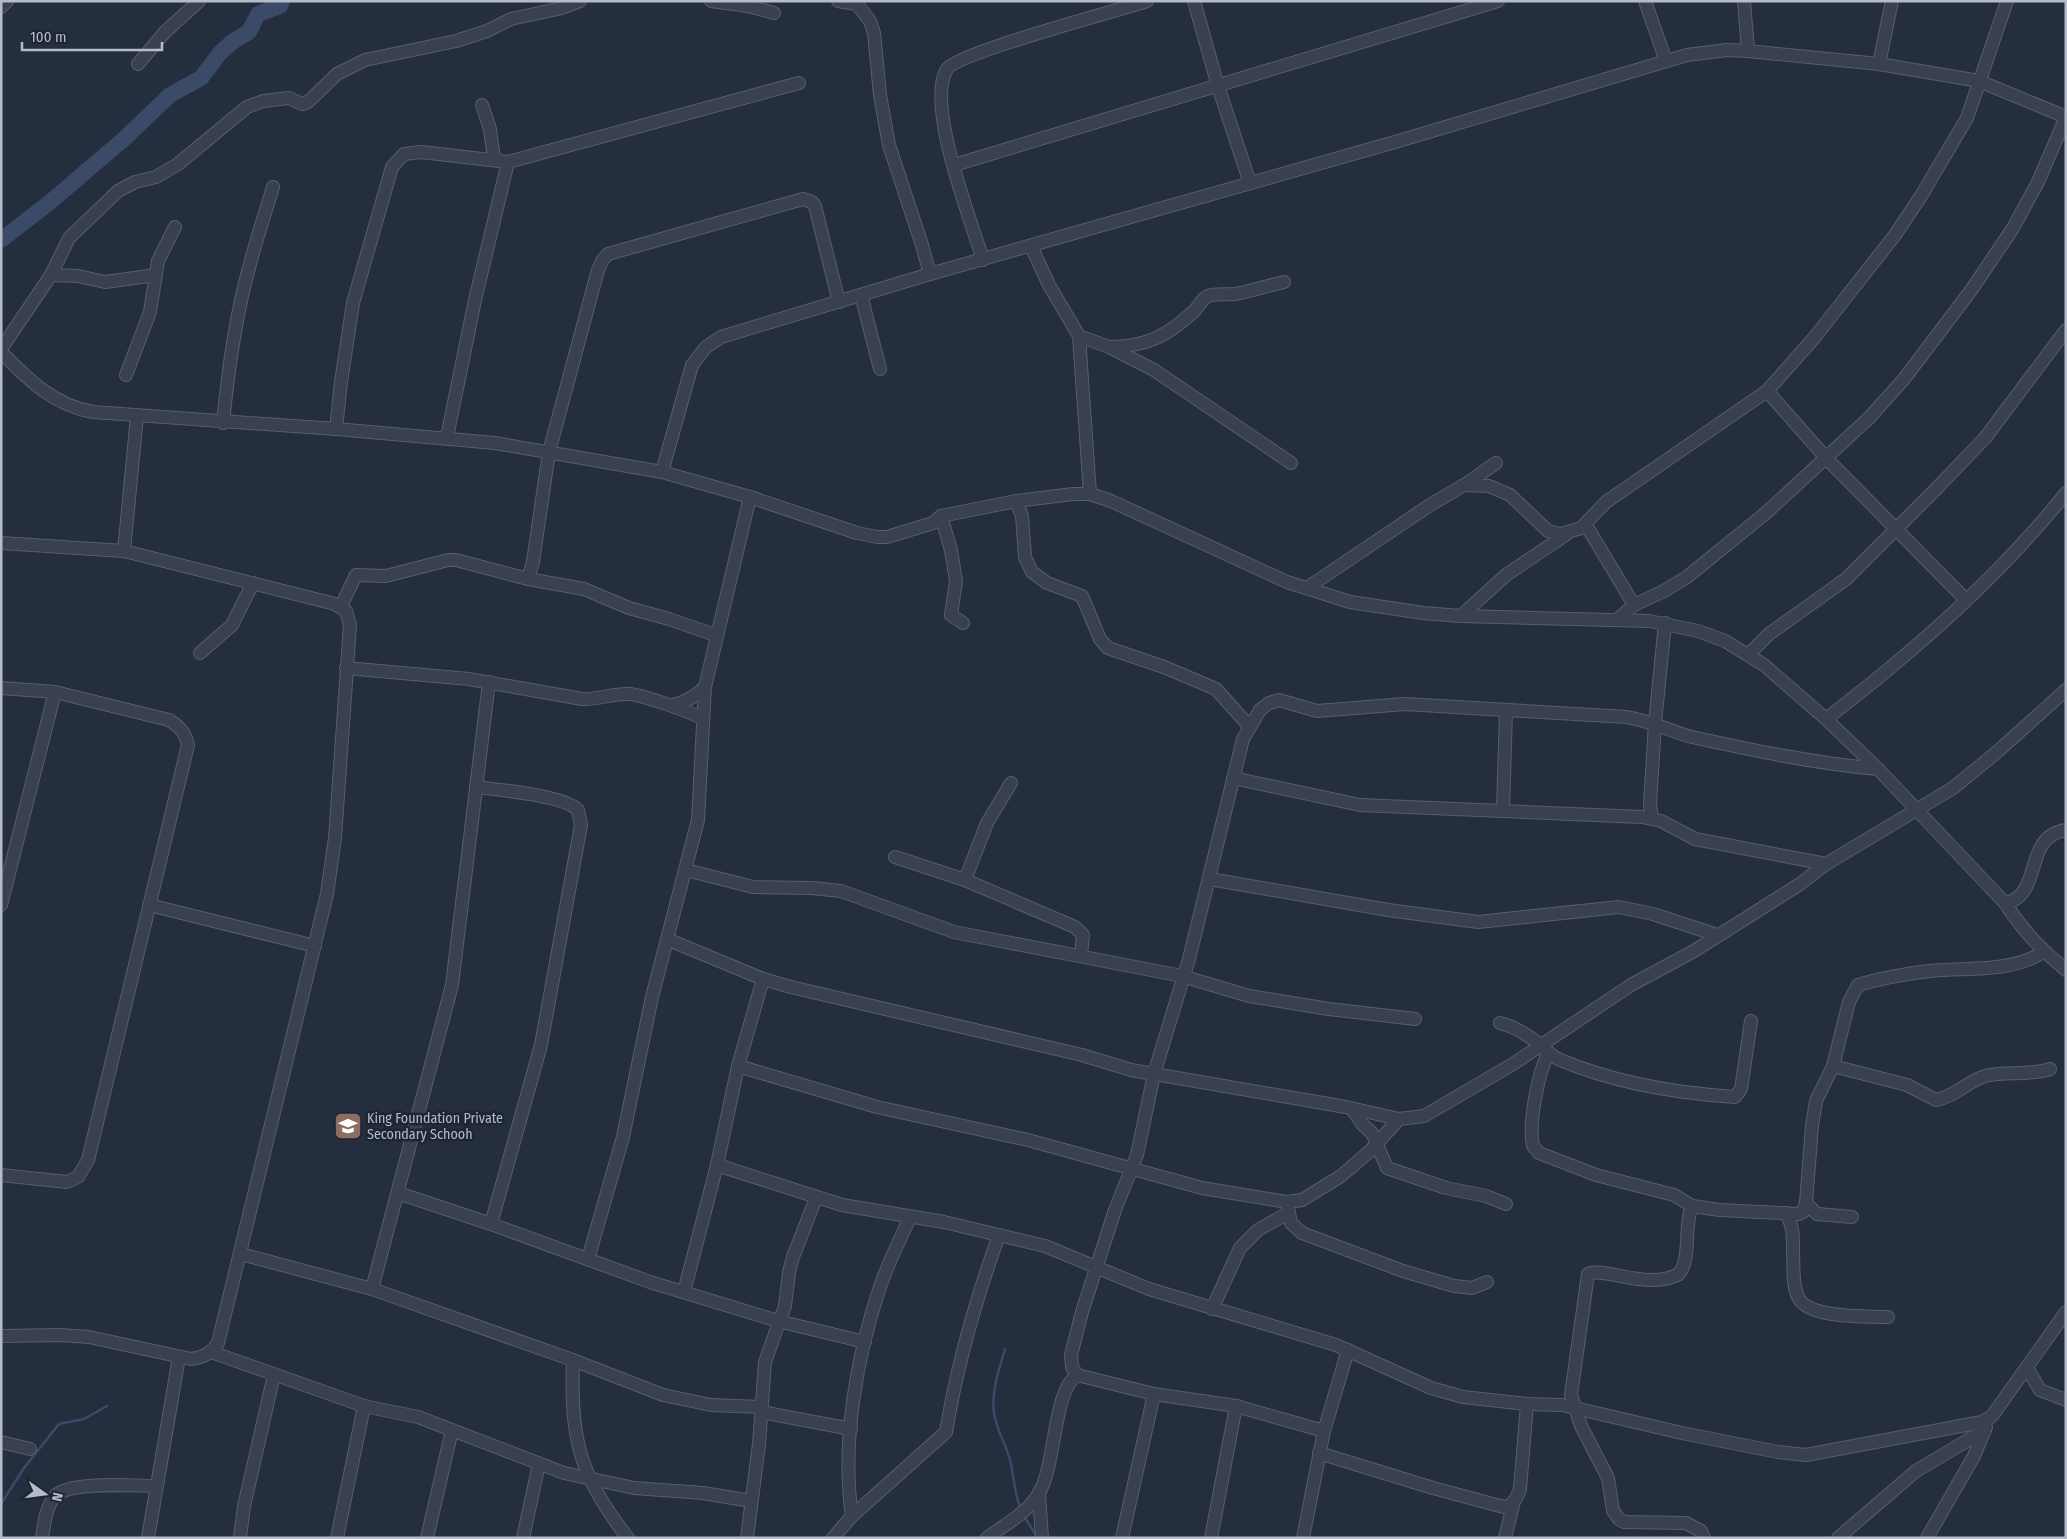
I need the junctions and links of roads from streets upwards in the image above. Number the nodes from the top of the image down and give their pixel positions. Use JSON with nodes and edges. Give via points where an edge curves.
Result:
{"nodes":[{"id":1,"x":7,"y":1,"type":"edge"},
{"id":2,"x":199,"y":1,"type":"edge"},
{"id":3,"x":580,"y":1,"type":"edge"},
{"id":4,"x":711,"y":1,"type":"edge"},
{"id":5,"x":838,"y":1,"type":"edge"},
{"id":6,"x":1147,"y":1,"type":"edge"},
{"id":7,"x":1194,"y":1,"type":"edge"},
{"id":8,"x":1498,"y":1,"type":"edge"},
{"id":9,"x":1645,"y":1,"type":"edge"},
{"id":10,"x":1744,"y":1,"type":"edge"},
{"id":11,"x":1892,"y":1,"type":"edge"},
{"id":12,"x":2006,"y":1,"type":"edge"},
{"id":13,"x":1,"y":7,"type":"edge"},
{"id":14,"x":774,"y":13,"type":"dead end"},
{"id":15,"x":1748,"y":51,"type":"junction"},
{"id":16,"x":1666,"y":61,"type":"junction"},
{"id":17,"x":138,"y":64,"type":"dead end"},
{"id":18,"x":1879,"y":64,"type":"junction"},
{"id":19,"x":1979,"y":81,"type":"junction"},
{"id":20,"x":799,"y":83,"type":"dead end"},
{"id":21,"x":1218,"y":86,"type":"junction"},
{"id":22,"x":482,"y":105,"type":"dead end"},
{"id":23,"x":2066,"y":117,"type":"edge"},
{"id":24,"x":494,"y":159,"type":"junction"},
{"id":25,"x":508,"y":162,"type":"junction"},
{"id":26,"x":954,"y":165,"type":"junction"},
{"id":27,"x":1250,"y":183,"type":"junction"},
{"id":28,"x":273,"y":187,"type":"dead end"},
{"id":29,"x":175,"y":227,"type":"dead end"},
{"id":30,"x":1031,"y":246,"type":"junction"},
{"id":31,"x":983,"y":260,"type":"junction"},
{"id":32,"x":930,"y":274,"type":"junction"},
{"id":33,"x":51,"y":275,"type":"junction"},
{"id":34,"x":156,"y":275,"type":"junction"},
{"id":35,"x":1284,"y":282,"type":"dead end"},
{"id":36,"x":861,"y":295,"type":"junction"},
{"id":37,"x":839,"y":302,"type":"junction"},
{"id":38,"x":2066,"y":330,"type":"edge"},
{"id":39,"x":1078,"y":336,"type":"junction"},
{"id":40,"x":1109,"y":347,"type":"junction"},
{"id":41,"x":1,"y":351,"type":"edge"},
{"id":42,"x":880,"y":369,"type":"dead end"},
{"id":43,"x":126,"y":375,"type":"dead end"},
{"id":44,"x":1767,"y":391,"type":"junction"},
{"id":45,"x":137,"y":416,"type":"junction"},
{"id":46,"x":224,"y":422,"type":"junction"},
{"id":47,"x":336,"y":429,"type":"junction"},
{"id":48,"x":447,"y":437,"type":"junction"},
{"id":49,"x":549,"y":452,"type":"junction"},
{"id":50,"x":1827,"y":459,"type":"junction"},
{"id":51,"x":1496,"y":462,"type":"dead end"},
{"id":52,"x":1291,"y":463,"type":"dead end"},
{"id":53,"x":662,"y":472,"type":"junction"},
{"id":54,"x":1464,"y":485,"type":"junction"},
{"id":55,"x":2066,"y":493,"type":"edge"},
{"id":56,"x":1090,"y":494,"type":"junction"},
{"id":57,"x":750,"y":497,"type":"junction"},
{"id":58,"x":1016,"y":501,"type":"junction"},
{"id":59,"x":940,"y":516,"type":"junction"},
{"id":60,"x":1586,"y":525,"type":"junction"},
{"id":61,"x":1897,"y":528,"type":"junction"},
{"id":62,"x":1568,"y":533,"type":"junction"},
{"id":63,"x":1,"y":543,"type":"edge"},
{"id":64,"x":124,"y":551,"type":"junction"},
{"id":65,"x":528,"y":579,"type":"junction"},
{"id":66,"x":253,"y":583,"type":"junction"},
{"id":67,"x":1307,"y":588,"type":"junction"},
{"id":68,"x":1966,"y":600,"type":"junction"},
{"id":69,"x":1634,"y":604,"type":"junction"},
{"id":70,"x":341,"y":606,"type":"junction"},
{"id":71,"x":1461,"y":616,"type":"junction"},
{"id":72,"x":1618,"y":619,"type":"junction"},
{"id":73,"x":963,"y":623,"type":"dead end"},
{"id":74,"x":1665,"y":623,"type":"junction"},
{"id":75,"x":716,"y":635,"type":"junction"},
{"id":76,"x":200,"y":653,"type":"dead end"},
{"id":77,"x":1749,"y":654,"type":"junction"},
{"id":78,"x":346,"y":668,"type":"junction"},
{"id":79,"x":490,"y":682,"type":"junction"},
{"id":80,"x":705,"y":687,"type":"junction"},
{"id":81,"x":1,"y":688,"type":"edge"},
{"id":82,"x":2066,"y":690,"type":"edge"},
{"id":83,"x":55,"y":692,"type":"junction"},
{"id":84,"x":667,"y":706,"type":"junction"},
{"id":85,"x":1506,"y":711,"type":"junction"},
{"id":86,"x":703,"y":719,"type":"junction"},
{"id":87,"x":1826,"y":719,"type":"junction"},
{"id":88,"x":1655,"y":723,"type":"junction"},
{"id":89,"x":1249,"y":726,"type":"junction"},
{"id":90,"x":1878,"y":769,"type":"junction"},
{"id":91,"x":1233,"y":778,"type":"junction"},
{"id":92,"x":1011,"y":784,"type":"dead end"},
{"id":93,"x":476,"y":787,"type":"junction"},
{"id":94,"x":1503,"y":810,"type":"junction"},
{"id":95,"x":1916,"y":810,"type":"junction"},
{"id":96,"x":1652,"y":818,"type":"junction"},
{"id":97,"x":2066,"y":830,"type":"edge"},
{"id":98,"x":895,"y":856,"type":"dead end"},
{"id":99,"x":1826,"y":864,"type":"junction"},
{"id":100,"x":686,"y":870,"type":"junction"},
{"id":101,"x":1210,"y":879,"type":"junction"},
{"id":102,"x":965,"y":880,"type":"junction"},
{"id":103,"x":2005,"y":903,"type":"junction"},
{"id":104,"x":1,"y":905,"type":"edge"},
{"id":105,"x":149,"y":905,"type":"junction"},
{"id":106,"x":1716,"y":935,"type":"junction"},
{"id":107,"x":669,"y":940,"type":"junction"},
{"id":108,"x":315,"y":946,"type":"junction"},
{"id":109,"x":2043,"y":952,"type":"junction"},
{"id":110,"x":1081,"y":955,"type":"junction"},
{"id":111,"x":2066,"y":970,"type":"edge"},
{"id":112,"x":1182,"y":976,"type":"junction"},
{"id":113,"x":763,"y":979,"type":"junction"},
{"id":114,"x":1415,"y":1019,"type":"dead end"},
{"id":115,"x":1750,"y":1021,"type":"dead end"},
{"id":116,"x":1500,"y":1023,"type":"dead end"},
{"id":117,"x":1544,"y":1049,"type":"junction"},
{"id":118,"x":738,"y":1066,"type":"junction"},
{"id":119,"x":1834,"y":1066,"type":"junction"},
{"id":120,"x":2050,"y":1069,"type":"dead end"},
{"id":121,"x":1154,"y":1074,"type":"junction"},
{"id":122,"x":1352,"y":1109,"type":"junction"},
{"id":123,"x":1399,"y":1119,"type":"junction"},
{"id":124,"x":1376,"y":1144,"type":"junction"},
{"id":125,"x":717,"y":1165,"type":"junction"},
{"id":126,"x":1132,"y":1169,"type":"junction"},
{"id":127,"x":1,"y":1175,"type":"edge"},
{"id":128,"x":398,"y":1193,"type":"junction"},
{"id":129,"x":816,"y":1198,"type":"junction"},
{"id":130,"x":1806,"y":1203,"type":"junction"},
{"id":131,"x":1506,"y":1204,"type":"dead end"},
{"id":132,"x":1692,"y":1206,"type":"junction"},
{"id":133,"x":1287,"y":1207,"type":"junction"},
{"id":134,"x":1786,"y":1213,"type":"junction"},
{"id":135,"x":910,"y":1217,"type":"junction"},
{"id":136,"x":1852,"y":1217,"type":"dead end"},
{"id":137,"x":491,"y":1224,"type":"junction"},
{"id":138,"x":999,"y":1235,"type":"junction"},
{"id":139,"x":241,"y":1254,"type":"junction"},
{"id":140,"x":588,"y":1259,"type":"junction"},
{"id":141,"x":1097,"y":1268,"type":"junction"},
{"id":142,"x":1487,"y":1282,"type":"dead end"},
{"id":143,"x":372,"y":1289,"type":"junction"},
{"id":144,"x":684,"y":1292,"type":"junction"},
{"id":145,"x":1212,"y":1309,"type":"junction"},
{"id":146,"x":2066,"y":1312,"type":"edge"},
{"id":147,"x":1888,"y":1317,"type":"dead end"},
{"id":148,"x":778,"y":1321,"type":"junction"},
{"id":149,"x":1,"y":1336,"type":"edge"},
{"id":150,"x":865,"y":1342,"type":"junction"},
{"id":151,"x":1348,"y":1350,"type":"junction"},
{"id":152,"x":211,"y":1352,"type":"junction"},
{"id":153,"x":179,"y":1357,"type":"junction"},
{"id":154,"x":572,"y":1360,"type":"junction"},
{"id":155,"x":2027,"y":1368,"type":"junction"},
{"id":156,"x":274,"y":1375,"type":"junction"},
{"id":157,"x":1077,"y":1376,"type":"junction"},
{"id":158,"x":1154,"y":1394,"type":"junction"},
{"id":159,"x":2066,"y":1400,"type":"edge"},
{"id":160,"x":1528,"y":1404,"type":"junction"},
{"id":161,"x":364,"y":1406,"type":"junction"},
{"id":162,"x":1236,"y":1406,"type":"junction"},
{"id":163,"x":1573,"y":1408,"type":"junction"},
{"id":164,"x":761,"y":1409,"type":"junction"},
{"id":165,"x":1992,"y":1416,"type":"junction"},
{"id":166,"x":851,"y":1429,"type":"junction"},
{"id":167,"x":452,"y":1430,"type":"junction"},
{"id":168,"x":1985,"y":1430,"type":"junction"},
{"id":169,"x":1324,"y":1431,"type":"junction"},
{"id":170,"x":1,"y":1442,"type":"edge"},
{"id":171,"x":30,"y":1449,"type":"dead end"},
{"id":172,"x":1319,"y":1453,"type":"junction"},
{"id":173,"x":539,"y":1464,"type":"junction"},
{"id":174,"x":590,"y":1480,"type":"junction"},
{"id":175,"x":157,"y":1486,"type":"junction"},
{"id":176,"x":1039,"y":1493,"type":"junction"},
{"id":177,"x":751,"y":1501,"type":"junction"},
{"id":178,"x":1514,"y":1501,"type":"junction"},
{"id":179,"x":852,"y":1516,"type":"junction"},
{"id":180,"x":618,"y":1525,"type":"junction"},
{"id":181,"x":42,"y":1538,"type":"edge"},
{"id":182,"x":148,"y":1538,"type":"edge"},
{"id":183,"x":240,"y":1538,"type":"edge"},
{"id":184,"x":337,"y":1538,"type":"edge"},
{"id":185,"x":427,"y":1538,"type":"edge"},
{"id":186,"x":523,"y":1538,"type":"edge"},
{"id":187,"x":613,"y":1538,"type":"edge"},
{"id":188,"x":628,"y":1538,"type":"edge"},
{"id":189,"x":747,"y":1538,"type":"edge"},
{"id":190,"x":833,"y":1538,"type":"edge"},
{"id":191,"x":987,"y":1538,"type":"edge"},
{"id":192,"x":1042,"y":1538,"type":"edge"},
{"id":193,"x":1122,"y":1538,"type":"edge"},
{"id":194,"x":1211,"y":1538,"type":"edge"},
{"id":195,"x":1304,"y":1538,"type":"edge"},
{"id":196,"x":1505,"y":1538,"type":"edge"},
{"id":197,"x":1704,"y":1538,"type":"edge"},
{"id":198,"x":1838,"y":1538,"type":"edge"},
{"id":199,"x":1927,"y":1538,"type":"edge"}],
"edges":[{"from":1,"to":13,"type":"street"},
{"from":2,"to":17,"type":"street","via":[[165,32]]},
{"from":3,"to":33,"type":"street","via":[[511,19],[456,41],[365,60],[337,74],[302,104],[289,98],[263,101],[247,107],[178,164],[156,177],[135,182],[105,201],[69,238]]},
{"from":4,"to":14,"type":"street"},
{"from":5,"to":32,"type":"street","via":[[858,4],[870,21],[888,145]]},
{"from":6,"to":26,"type":"street","via":[[993,46],[952,64],[944,78],[940,112]]},
{"from":7,"to":21,"type":"street"},
{"from":8,"to":21,"type":"street"},
{"from":9,"to":16,"type":"street"},
{"from":10,"to":15,"type":"street"},
{"from":11,"to":18,"type":"street"},
{"from":12,"to":19,"type":"street"},
{"from":15,"to":16,"type":"street","via":[[1707,52]]},
{"from":15,"to":18,"type":"street"},
{"from":16,"to":27,"type":"street"},
{"from":18,"to":19,"type":"street"},
{"from":19,"to":23,"type":"street"},
{"from":19,"to":44,"type":"street","via":[[1967,118],[1895,235],[1814,338]]},
{"from":20,"to":25,"type":"street"},
{"from":21,"to":26,"type":"street"},
{"from":21,"to":27,"type":"street"},
{"from":22,"to":24,"type":"street","via":[[490,129]]},
{"from":23,"to":50,"type":"street","via":[[2038,182],[2013,228],[1972,289],[1904,379]]},
{"from":24,"to":25,"type":"street"},
{"from":24,"to":47,"type":"street","via":[[412,152],[404,154],[392,167],[354,303]]},
{"from":25,"to":48,"type":"street","via":[[474,300]]},
{"from":26,"to":31,"type":"street"},
{"from":27,"to":30,"type":"street"},
{"from":28,"to":46,"type":"street","via":[[248,268],[228,372]]},
{"from":29,"to":34,"type":"street","via":[[163,248]]},
{"from":30,"to":31,"type":"street"},
{"from":30,"to":39,"type":"street"},
{"from":31,"to":32,"type":"street"},
{"from":32,"to":36,"type":"street"},
{"from":33,"to":34,"type":"street","via":[[105,282]]},
{"from":33,"to":41,"type":"street"},
{"from":34,"to":43,"type":"street","via":[[150,312]]},
{"from":35,"to":40,"type":"street","via":[[1259,290],[1210,295],[1202,299],[1197,309],[1172,331],[1150,342]]},
{"from":36,"to":37,"type":"street"},
{"from":36,"to":42,"type":"street"},
{"from":37,"to":49,"type":"street","via":[[814,206],[803,199],[608,254],[598,270]]},
{"from":37,"to":53,"type":"street","via":[[711,342],[698,356],[688,376]]},
{"from":38,"to":61,"type":"street","via":[[1985,438]]},
{"from":39,"to":40,"type":"street"},
{"from":39,"to":56,"type":"street"},
{"from":40,"to":52,"type":"street","via":[[1154,370]]},
{"from":41,"to":45,"type":"street","via":[[33,383],[66,406]]},
{"from":44,"to":50,"type":"street"},
{"from":44,"to":60,"type":"street","via":[[1606,502]]},
{"from":45,"to":46,"type":"street"},
{"from":45,"to":64,"type":"street"},
{"from":46,"to":47,"type":"street"},
{"from":47,"to":48,"type":"street"},
{"from":48,"to":49,"type":"street"},
{"from":49,"to":53,"type":"street"},
{"from":49,"to":65,"type":"street"},
{"from":50,"to":61,"type":"street"},
{"from":50,"to":69,"type":"street","via":[[1687,577]]},
{"from":51,"to":54,"type":"street"},
{"from":53,"to":57,"type":"street"},
{"from":54,"to":62,"type":"street","via":[[1477,484],[1498,489],[1522,504],[1543,528],[1555,533]]},
{"from":54,"to":67,"type":"street","via":[[1430,504]]},
{"from":55,"to":68,"type":"street"},
{"from":56,"to":58,"type":"street"},
{"from":56,"to":67,"type":"street"},
{"from":57,"to":59,"type":"street","via":[[877,537],[933,523]]},
{"from":57,"to":75,"type":"street"},
{"from":58,"to":59,"type":"street"},
{"from":58,"to":89,"type":"street","via":[[1022,516],[1028,566],[1047,583],[1082,596],[1100,639],[1108,648],[1216,689]]},
{"from":59,"to":73,"type":"street","via":[[951,550],[956,581],[952,615]]},
{"from":60,"to":62,"type":"street"},
{"from":60,"to":69,"type":"street"},
{"from":61,"to":68,"type":"street"},
{"from":61,"to":77,"type":"street","via":[[1846,579],[1784,622]]},
{"from":62,"to":71,"type":"street","via":[[1506,575]]},
{"from":63,"to":64,"type":"street"},
{"from":64,"to":66,"type":"street"},
{"from":65,"to":70,"type":"street","via":[[448,560],[386,576],[356,575]]},
{"from":65,"to":75,"type":"street","via":[[584,589],[629,608]]},
{"from":66,"to":70,"type":"street"},
{"from":66,"to":76,"type":"street","via":[[232,624]]},
{"from":67,"to":71,"type":"street","via":[[1376,607]]},
{"from":68,"to":87,"type":"street","via":[[1900,662]]},
{"from":69,"to":72,"type":"street"},
{"from":70,"to":78,"type":"street","via":[[349,617]]},
{"from":71,"to":72,"type":"street"},
{"from":72,"to":74,"type":"street"},
{"from":74,"to":77,"type":"street","via":[[1711,635]]},
{"from":74,"to":88,"type":"street"},
{"from":75,"to":80,"type":"street"},
{"from":77,"to":87,"type":"street"},
{"from":78,"to":79,"type":"street"},
{"from":78,"to":108,"type":"street","via":[[335,838]]},
{"from":79,"to":84,"type":"street","via":[[582,699],[630,694]]},
{"from":79,"to":93,"type":"street"},
{"from":80,"to":84,"type":"street","via":[[683,703]]},
{"from":80,"to":86,"type":"street"},
{"from":81,"to":83,"type":"street"},
{"from":82,"to":95,"type":"street","via":[[1953,788]]},
{"from":83,"to":104,"type":"street"},
{"from":83,"to":105,"type":"street","via":[[169,720],[186,734],[186,756]]},
{"from":84,"to":86,"type":"street"},
{"from":85,"to":88,"type":"street","via":[[1626,717]]},
{"from":85,"to":89,"type":"street","via":[[1404,704],[1317,710],[1279,700],[1260,710]]},
{"from":85,"to":94,"type":"street"},
{"from":86,"to":100,"type":"street","via":[[700,804]]},
{"from":87,"to":90,"type":"street"},
{"from":88,"to":90,"type":"street","via":[[1688,736],[1774,756]]},
{"from":88,"to":96,"type":"street"},
{"from":89,"to":91,"type":"street"},
{"from":90,"to":95,"type":"street"},
{"from":91,"to":94,"type":"street","via":[[1360,805]]},
{"from":91,"to":101,"type":"street"},
{"from":92,"to":102,"type":"street","via":[[986,823]]},
{"from":93,"to":128,"type":"street","via":[[452,985]]},
{"from":93,"to":137,"type":"street","via":[[568,803],[578,810],[581,819],[541,1044]]},
{"from":94,"to":96,"type":"street"},
{"from":95,"to":99,"type":"street"},
{"from":95,"to":103,"type":"street"},
{"from":96,"to":99,"type":"street","via":[[1695,839]]},
{"from":97,"to":103,"type":"street","via":[[2059,831],[2038,850],[2022,896]]},
{"from":98,"to":102,"type":"street"},
{"from":99,"to":106,"type":"street","via":[[1800,884]]},
{"from":100,"to":107,"type":"street"},
{"from":100,"to":110,"type":"street","via":[[753,887],[841,891],[954,932]]},
{"from":101,"to":106,"type":"street","via":[[1380,909],[1478,922],[1619,907],[1653,914]]},
{"from":101,"to":112,"type":"street"},
{"from":102,"to":110,"type":"street","via":[[1075,927],[1083,935]]},
{"from":103,"to":109,"type":"street"},
{"from":105,"to":108,"type":"street"},
{"from":105,"to":127,"type":"street","via":[[83,1170],[78,1177],[66,1182]]},
{"from":106,"to":117,"type":"street","via":[[1694,951],[1630,985]]},
{"from":107,"to":113,"type":"street"},
{"from":107,"to":140,"type":"street","via":[[648,1014],[624,1137]]},
{"from":108,"to":139,"type":"street"},
{"from":109,"to":111,"type":"street"},
{"from":109,"to":119,"type":"street","via":[[2023,963],[1929,971],[1879,978],[1858,985],[1848,1002]]},
{"from":110,"to":112,"type":"street"},
{"from":112,"to":114,"type":"street","via":[[1249,996]]},
{"from":112,"to":121,"type":"street"},
{"from":113,"to":118,"type":"street"},
{"from":113,"to":121,"type":"street"},
{"from":115,"to":117,"type":"street","via":[[1742,1089],[1734,1096],[1647,1087],[1614,1078]]},
{"from":116,"to":117,"type":"street"},
{"from":117,"to":123,"type":"street","via":[[1424,1116]]},
{"from":117,"to":132,"type":"street","via":[[1533,1129],[1532,1142],[1536,1150],[1566,1165],[1674,1195]]},
{"from":118,"to":125,"type":"street"},
{"from":118,"to":126,"type":"street","via":[[877,1106],[1028,1140]]},
{"from":119,"to":120,"type":"street","via":[[1908,1085],[1936,1100],[1982,1077],[2034,1074]]},
{"from":119,"to":130,"type":"street","via":[[1816,1101]]},
{"from":121,"to":122,"type":"street"},
{"from":121,"to":126,"type":"street"},
{"from":122,"to":123,"type":"street"},
{"from":122,"to":124,"type":"street","via":[[1370,1130]]},
{"from":123,"to":124,"type":"street"},
{"from":124,"to":131,"type":"street","via":[[1383,1163],[1390,1169]]},
{"from":124,"to":133,"type":"street","via":[[1328,1186]]},
{"from":125,"to":129,"type":"street"},
{"from":125,"to":144,"type":"street"},
{"from":126,"to":133,"type":"street"},
{"from":126,"to":141,"type":"street"},
{"from":128,"to":137,"type":"street"},
{"from":128,"to":143,"type":"street"},
{"from":129,"to":135,"type":"street"},
{"from":129,"to":148,"type":"street","via":[[789,1272],[785,1306]]},
{"from":130,"to":134,"type":"street","via":[[1799,1214]]},
{"from":130,"to":136,"type":"street","via":[[1817,1214]]},
{"from":132,"to":134,"type":"street"},
{"from":132,"to":163,"type":"street","via":[[1686,1234],[1685,1263],[1678,1274],[1657,1281],[1594,1272],[1588,1274],[1571,1385]]},
{"from":133,"to":142,"type":"street","via":[[1292,1223],[1302,1233],[1454,1286],[1472,1288]]},
{"from":133,"to":145,"type":"street","via":[[1240,1248]]},
{"from":134,"to":147,"type":"street","via":[[1794,1234],[1794,1284],[1804,1307],[1818,1312]]},
{"from":135,"to":138,"type":"street"},
{"from":135,"to":150,"type":"street","via":[[881,1284]]},
{"from":137,"to":140,"type":"street"},
{"from":138,"to":141,"type":"street","via":[[1045,1246]]},
{"from":138,"to":179,"type":"street","via":[[983,1280],[954,1387],[946,1432]]},
{"from":139,"to":143,"type":"street"},
{"from":139,"to":152,"type":"street","via":[[222,1333]]},
{"from":140,"to":144,"type":"street"},
{"from":141,"to":145,"type":"street"},
{"from":141,"to":157,"type":"street","via":[[1072,1356],[1072,1367]]},
{"from":143,"to":154,"type":"street"},
{"from":144,"to":148,"type":"street"},
{"from":145,"to":151,"type":"street"},
{"from":146,"to":155,"type":"street"},
{"from":148,"to":150,"type":"street"},
{"from":148,"to":164,"type":"street","via":[[765,1362]]},
{"from":149,"to":153,"type":"street","via":[[88,1337]]},
{"from":150,"to":166,"type":"street"},
{"from":151,"to":160,"type":"street","via":[[1446,1393]]},
{"from":151,"to":169,"type":"street"},
{"from":152,"to":153,"type":"street","via":[[191,1359]]},
{"from":152,"to":156,"type":"street"},
{"from":153,"to":175,"type":"street"},
{"from":154,"to":164,"type":"street","via":[[663,1395],[710,1405]]},
{"from":154,"to":174,"type":"street","via":[[572,1417]]},
{"from":155,"to":159,"type":"street","via":[[2040,1390]]},
{"from":155,"to":165,"type":"street"},
{"from":156,"to":161,"type":"street"},
{"from":156,"to":183,"type":"street","via":[[244,1506]]},
{"from":157,"to":158,"type":"street"},
{"from":157,"to":176,"type":"street","via":[[1067,1385],[1063,1397],[1047,1472]]},
{"from":158,"to":162,"type":"street"},
{"from":158,"to":193,"type":"street"},
{"from":160,"to":163,"type":"street"},
{"from":160,"to":178,"type":"street","via":[[1521,1479]]},
{"from":161,"to":167,"type":"street","via":[[418,1417]]},
{"from":161,"to":184,"type":"street"},
{"from":162,"to":169,"type":"street"},
{"from":162,"to":194,"type":"street"},
{"from":163,"to":165,"type":"street","via":[[1682,1433],[1806,1455],[1971,1426]]},
{"from":163,"to":197,"type":"street","via":[[1605,1472],[1613,1511],[1619,1519],[1631,1523],[1686,1523],[1694,1525]]},
{"from":164,"to":166,"type":"street"},
{"from":164,"to":177,"type":"street"},
{"from":165,"to":168,"type":"street"},
{"from":166,"to":179,"type":"street","via":[[848,1490]]},
{"from":167,"to":173,"type":"street"},
{"from":167,"to":185,"type":"street"},
{"from":168,"to":198,"type":"street","via":[[1916,1471]]},
{"from":168,"to":199,"type":"street","via":[[1974,1456]]},
{"from":169,"to":172,"type":"street"},
{"from":170,"to":171,"type":"street"},
{"from":172,"to":178,"type":"street","via":[[1504,1506],[1510,1506]]},
{"from":172,"to":195,"type":"street"},
{"from":173,"to":174,"type":"street"},
{"from":173,"to":186,"type":"street"},
{"from":174,"to":177,"type":"street","via":[[634,1488],[703,1492]]},
{"from":174,"to":180,"type":"street"},
{"from":175,"to":181,"type":"street","via":[[68,1488],[55,1496],[50,1504]]},
{"from":175,"to":182,"type":"street"},
{"from":176,"to":191,"type":"street","via":[[1032,1504]]},
{"from":176,"to":192,"type":"street"},
{"from":177,"to":189,"type":"street"},
{"from":178,"to":196,"type":"street"},
{"from":179,"to":190,"type":"street"},
{"from":180,"to":187,"type":"street"},
{"from":180,"to":188,"type":"street"}]}
